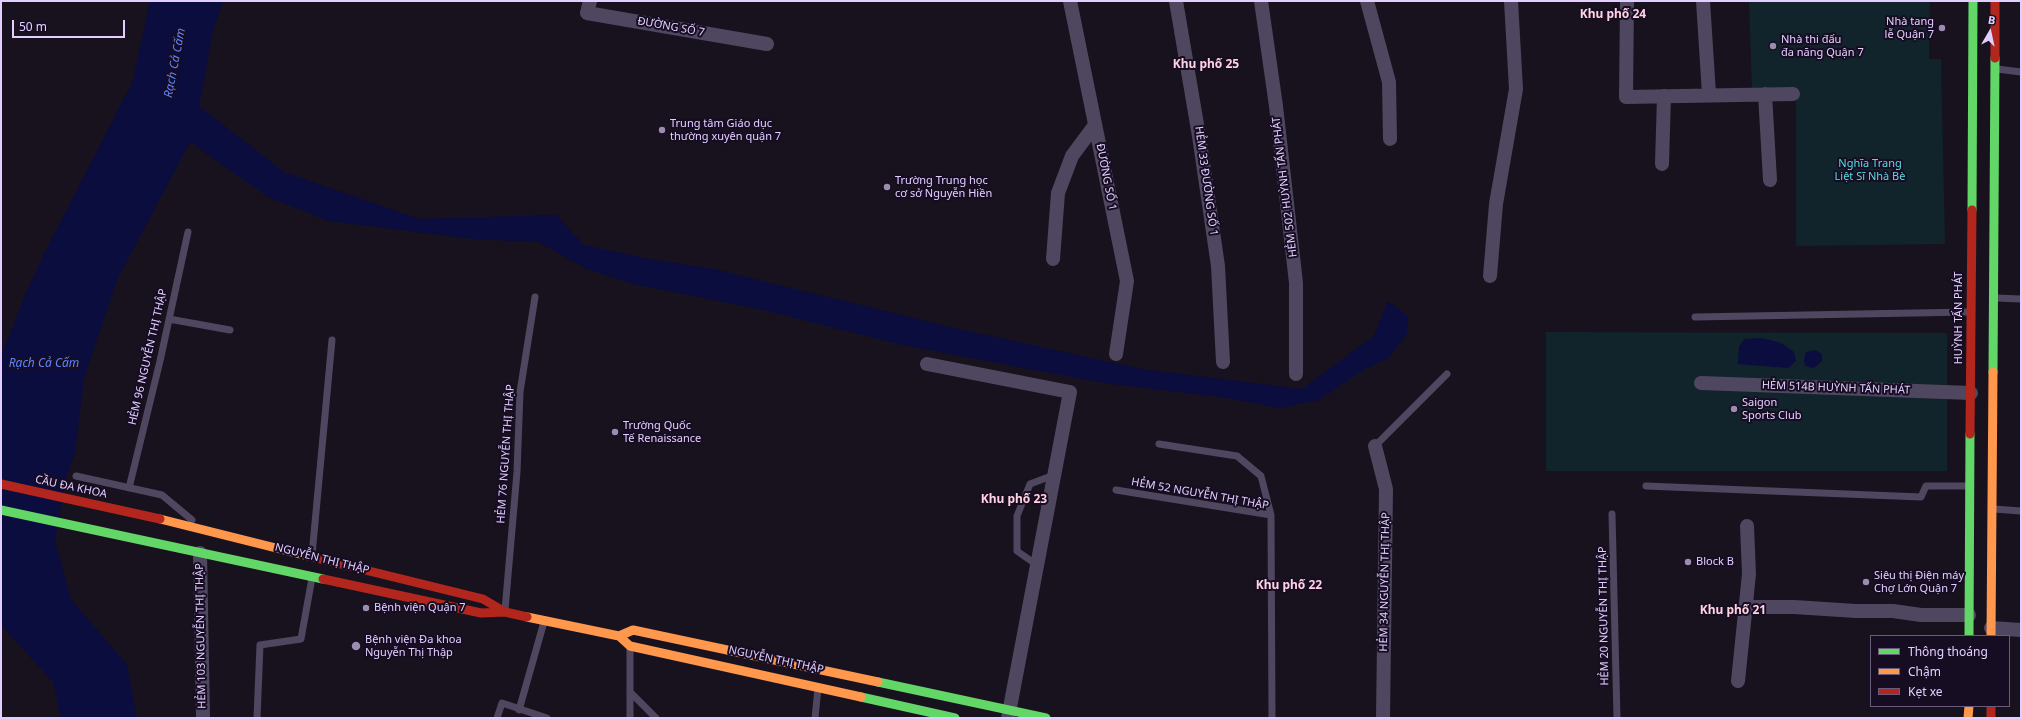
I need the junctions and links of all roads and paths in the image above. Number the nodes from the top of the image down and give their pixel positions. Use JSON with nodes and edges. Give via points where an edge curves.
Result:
{"nodes":[{"id":1,"x":590,"y":1,"type":"edge"},
{"id":2,"x":1070,"y":1,"type":"edge"},
{"id":3,"x":1176,"y":1,"type":"edge"},
{"id":4,"x":1261,"y":1,"type":"edge"},
{"id":5,"x":1367,"y":1,"type":"edge"},
{"id":6,"x":1511,"y":1,"type":"edge"},
{"id":7,"x":1627,"y":1,"type":"edge"},
{"id":8,"x":1703,"y":1,"type":"edge"},
{"id":9,"x":1973,"y":1,"type":"edge"},
{"id":10,"x":1995,"y":1,"type":"edge"},
{"id":11,"x":767,"y":44,"type":"dead end"},
{"id":12,"x":1995,"y":68,"type":"junction"},
{"id":13,"x":2021,"y":72,"type":"edge"},
{"id":14,"x":1709,"y":94,"type":"junction"},
{"id":15,"x":1765,"y":94,"type":"junction"},
{"id":16,"x":1793,"y":94,"type":"dead end"},
{"id":17,"x":1664,"y":96,"type":"junction"},
{"id":18,"x":1095,"y":125,"type":"junction"},
{"id":19,"x":1390,"y":139,"type":"dead end"},
{"id":20,"x":1662,"y":164,"type":"dead end"},
{"id":21,"x":1770,"y":180,"type":"dead end"},
{"id":22,"x":188,"y":232,"type":"dead end"},
{"id":23,"x":1053,"y":259,"type":"dead end"},
{"id":24,"x":1490,"y":276,"type":"dead end"},
{"id":25,"x":535,"y":297,"type":"dead end"},
{"id":26,"x":1994,"y":298,"type":"junction"},
{"id":27,"x":2021,"y":299,"type":"edge"},
{"id":28,"x":1971,"y":312,"type":"junction"},
{"id":29,"x":1695,"y":317,"type":"dead end"},
{"id":30,"x":169,"y":319,"type":"junction"},
{"id":31,"x":230,"y":330,"type":"dead end"},
{"id":32,"x":1982,"y":336,"type":"junction"},
{"id":33,"x":332,"y":340,"type":"dead end"},
{"id":34,"x":1116,"y":354,"type":"dead end"},
{"id":35,"x":1222,"y":362,"type":"dead end"},
{"id":36,"x":927,"y":364,"type":"dead end"},
{"id":37,"x":1296,"y":374,"type":"dead end"},
{"id":38,"x":1447,"y":374,"type":"dead end"},
{"id":39,"x":1701,"y":383,"type":"dead end"},
{"id":40,"x":1971,"y":393,"type":"junction"},
{"id":41,"x":1982,"y":412,"type":"junction"},
{"id":42,"x":1159,"y":444,"type":"dead end"},
{"id":43,"x":1375,"y":446,"type":"joint"},
{"id":44,"x":1054,"y":475,"type":"junction"},
{"id":45,"x":76,"y":476,"type":"dead end"},
{"id":46,"x":1,"y":484,"type":"edge"},
{"id":47,"x":1646,"y":486,"type":"dead end"},
{"id":48,"x":1970,"y":486,"type":"junction"},
{"id":49,"x":129,"y":488,"type":"junction"},
{"id":50,"x":1116,"y":490,"type":"dead end"},
{"id":51,"x":1992,"y":509,"type":"junction"},
{"id":52,"x":1,"y":510,"type":"edge"},
{"id":53,"x":2021,"y":511,"type":"edge"},
{"id":54,"x":137,"y":513,"type":"joint"},
{"id":55,"x":1612,"y":514,"type":"dead end"},
{"id":56,"x":1271,"y":515,"type":"junction"},
{"id":57,"x":1747,"y":526,"type":"dead end"},
{"id":58,"x":202,"y":534,"type":"junction"},
{"id":59,"x":201,"y":549,"type":"junction"},
{"id":60,"x":312,"y":557,"type":"junction"},
{"id":61,"x":1037,"y":565,"type":"junction"},
{"id":62,"x":312,"y":578,"type":"junction"},
{"id":63,"x":1746,"y":607,"type":"junction"},
{"id":64,"x":505,"y":612,"type":"junction"},
{"id":65,"x":1969,"y":615,"type":"junction"},
{"id":66,"x":545,"y":621,"type":"junction"},
{"id":67,"x":2021,"y":630,"type":"edge"},
{"id":68,"x":1991,"y":632,"type":"edge"},
{"id":69,"x":1969,"y":635,"type":"edge"},
{"id":70,"x":620,"y":636,"type":"junction"},
{"id":71,"x":630,"y":646,"type":"junction"},
{"id":72,"x":1738,"y":681,"type":"dead end"},
{"id":73,"x":818,"y":688,"type":"junction"},
{"id":74,"x":630,"y":692,"type":"junction"},
{"id":75,"x":933,"y":694,"type":"junction"},
{"id":76,"x":1969,"y":707,"type":"edge"},
{"id":77,"x":1991,"y":707,"type":"edge"},
{"id":78,"x":520,"y":710,"type":"junction"},
{"id":79,"x":1008,"y":714,"type":"edge"},
{"id":80,"x":929,"y":715,"type":"edge"},
{"id":81,"x":203,"y":718,"type":"edge"},
{"id":82,"x":257,"y":718,"type":"edge"},
{"id":83,"x":498,"y":718,"type":"edge"},
{"id":84,"x":547,"y":718,"type":"edge"},
{"id":85,"x":630,"y":718,"type":"edge"},
{"id":86,"x":656,"y":718,"type":"edge"},
{"id":87,"x":815,"y":718,"type":"edge"},
{"id":88,"x":955,"y":718,"type":"edge"},
{"id":89,"x":1046,"y":718,"type":"edge"},
{"id":90,"x":1272,"y":718,"type":"edge"},
{"id":91,"x":1383,"y":718,"type":"edge"},
{"id":92,"x":1617,"y":718,"type":"edge"},
{"id":93,"x":1968,"y":718,"type":"edge"},
{"id":94,"x":1991,"y":718,"type":"edge"}],
"edges":[{"from":1,"to":11,"type":"street","name":"ĐƯỜNG SỐ 7","via":[[587,13]]},
{"from":2,"to":18,"type":"street","name":"ĐƯỜNG SỐ 1"},
{"from":3,"to":35,"type":"street","name":"HẺM 33 ĐƯỜNG SỐ 1","via":[[1200,136],[1218,266]]},
{"from":4,"to":37,"type":"street","name":"HẺM 502 HUỲNH TẤN PHÁT","via":[[1296,283]]},
{"from":5,"to":19,"type":"street","via":[[1389,82]]},
{"from":6,"to":24,"type":"street","via":[[1516,89],[1496,204]]},
{"from":7,"to":17,"type":"street","via":[[1626,97]]},
{"from":8,"to":14,"type":"street"},
{"from":9,"to":28,"type":"main road","name":"HUỲNH TẤN PHÁT"},
{"from":10,"to":12,"type":"main road","name":"HUỲNH TẤN PHÁT"},
{"from":12,"to":13,"type":"lane"},
{"from":12,"to":26,"type":"main road","name":"HUỲNH TẤN PHÁT"},
{"from":14,"to":15,"type":"street"},
{"from":14,"to":17,"type":"street"},
{"from":15,"to":16,"type":"street"},
{"from":15,"to":21,"type":"street"},
{"from":17,"to":20,"type":"street"},
{"from":18,"to":23,"type":"street","via":[[1072,156],[1058,193]]},
{"from":18,"to":34,"type":"street","name":"ĐƯỜNG SỐ 1","via":[[1127,281]]},
{"from":22,"to":30,"type":"lane","name":"HẺM 96 NGUYỄN THỊ THẬP"},
{"from":25,"to":64,"type":"lane","name":"HẺM 76 NGUYỄN THỊ THẬP","via":[[520,392],[517,472]]},
{"from":26,"to":27,"type":"lane"},
{"from":26,"to":32,"type":"main road","name":"HUỲNH TẤN PHÁT"},
{"from":28,"to":29,"type":"lane"},
{"from":28,"to":32,"type":"main road","name":"HUỲNH TẤN PHÁT"},
{"from":30,"to":31,"type":"lane"},
{"from":30,"to":49,"type":"lane","name":"HẺM 96 NGUYỄN THỊ THẬP"},
{"from":32,"to":40,"type":"main road","name":"HUỲNH TẤN PHÁT"},
{"from":32,"to":41,"type":"main road","name":"HUỲNH TẤN PHÁT"},
{"from":33,"to":60,"type":"lane"},
{"from":36,"to":44,"type":"street","via":[[1070,392]]},
{"from":38,"to":43,"type":"lane"},
{"from":39,"to":40,"type":"street","name":"HẺM 514B HUỲNH TẤN PHÁT"},
{"from":40,"to":41,"type":"main road","name":"HUỲNH TẤN PHÁT"},
{"from":41,"to":48,"type":"main road","name":"HUỲNH TẤN PHÁT"},
{"from":41,"to":51,"type":"main road","name":"HUỲNH TẤN PHÁT"},
{"from":42,"to":56,"type":"lane","via":[[1237,456],[1261,476]]},
{"from":43,"to":91,"type":"street","name":"HẺM 34 NGUYỄN THỊ THẬP","via":[[1386,489]]},
{"from":44,"to":61,"type":"street"},
{"from":44,"to":61,"type":"lane","via":[[1030,484],[1017,516],[1017,551]]},
{"from":45,"to":49,"type":"lane"},
{"from":46,"to":54,"type":"main road","name":"CẦU ĐA KHOA"},
{"from":47,"to":48,"type":"lane","via":[[1920,498],[1926,486]]},
{"from":48,"to":65,"type":"main road","name":"HUỲNH TẤN PHÁT"},
{"from":49,"to":58,"type":"lane","via":[[162,495]]},
{"from":50,"to":56,"type":"lane","name":"HẺM 52 NGUYỄN THỊ THẬP"},
{"from":51,"to":53,"type":"lane"},
{"from":51,"to":68,"type":"main road","name":"HUỲNH TẤN PHÁT"},
{"from":52,"to":59,"type":"main road","name":"NGUYỄN THỊ THẬP","via":[[134,539]]},
{"from":54,"to":58,"type":"main road","name":"NGUYỄN THỊ THẬP"},
{"from":55,"to":92,"type":"lane","name":"HẺM 20 NGUYỄN THỊ THẬP"},
{"from":56,"to":90,"type":"lane","name":"HẺM 52 NGUYỄN THỊ THẬP"},
{"from":57,"to":63,"type":"street","via":[[1749,574]]},
{"from":58,"to":60,"type":"main road","name":"NGUYỄN THỊ THẬP"},
{"from":59,"to":62,"type":"main road","name":"NGUYỄN THỊ THẬP"},
{"from":59,"to":81,"type":"street","name":"HẺM 103 NGUYỄN THỊ THẬP"},
{"from":60,"to":64,"type":"main road","name":"NGUYỄN THỊ THẬP","via":[[483,599]]},
{"from":61,"to":79,"type":"street"},
{"from":62,"to":64,"type":"main road","name":"NGUYỄN THỊ THẬP","via":[[481,613]]},
{"from":62,"to":82,"type":"lane","via":[[302,639],[260,645]]},
{"from":63,"to":65,"type":"street"},
{"from":63,"to":72,"type":"street"},
{"from":64,"to":66,"type":"main road","name":"NGUYỄN THỊ THẬP"},
{"from":65,"to":69,"type":"main road","name":"HUỲNH TẤN PHÁT"},
{"from":66,"to":70,"type":"main road","name":"NGUYỄN THỊ THẬP"},
{"from":66,"to":78,"type":"lane"},
{"from":67,"to":68,"type":"street"},
{"from":70,"to":71,"type":"main road"},
{"from":70,"to":75,"type":"main road","name":"NGUYỄN THỊ THẬP","via":[[634,630]]},
{"from":71,"to":73,"type":"main road","name":"NGUYỄN THỊ THẬP"},
{"from":71,"to":74,"type":"lane"},
{"from":73,"to":80,"type":"main road","name":"NGUYỄN THỊ THẬP"},
{"from":73,"to":87,"type":"lane"},
{"from":74,"to":85,"type":"lane"},
{"from":74,"to":86,"type":"lane"},
{"from":75,"to":79,"type":"main road","name":"NGUYỄN THỊ THẬP"},
{"from":75,"to":80,"type":"street"},
{"from":76,"to":93,"type":"main road"},
{"from":77,"to":94,"type":"main road"},
{"from":78,"to":83,"type":"lane","via":[[502,703]]},
{"from":78,"to":84,"type":"lane"},
{"from":79,"to":89,"type":"main road","name":"NGUYỄN THỊ THẬP"},
{"from":80,"to":88,"type":"main road","name":"NGUYỄN THỊ THẬP"}]}
